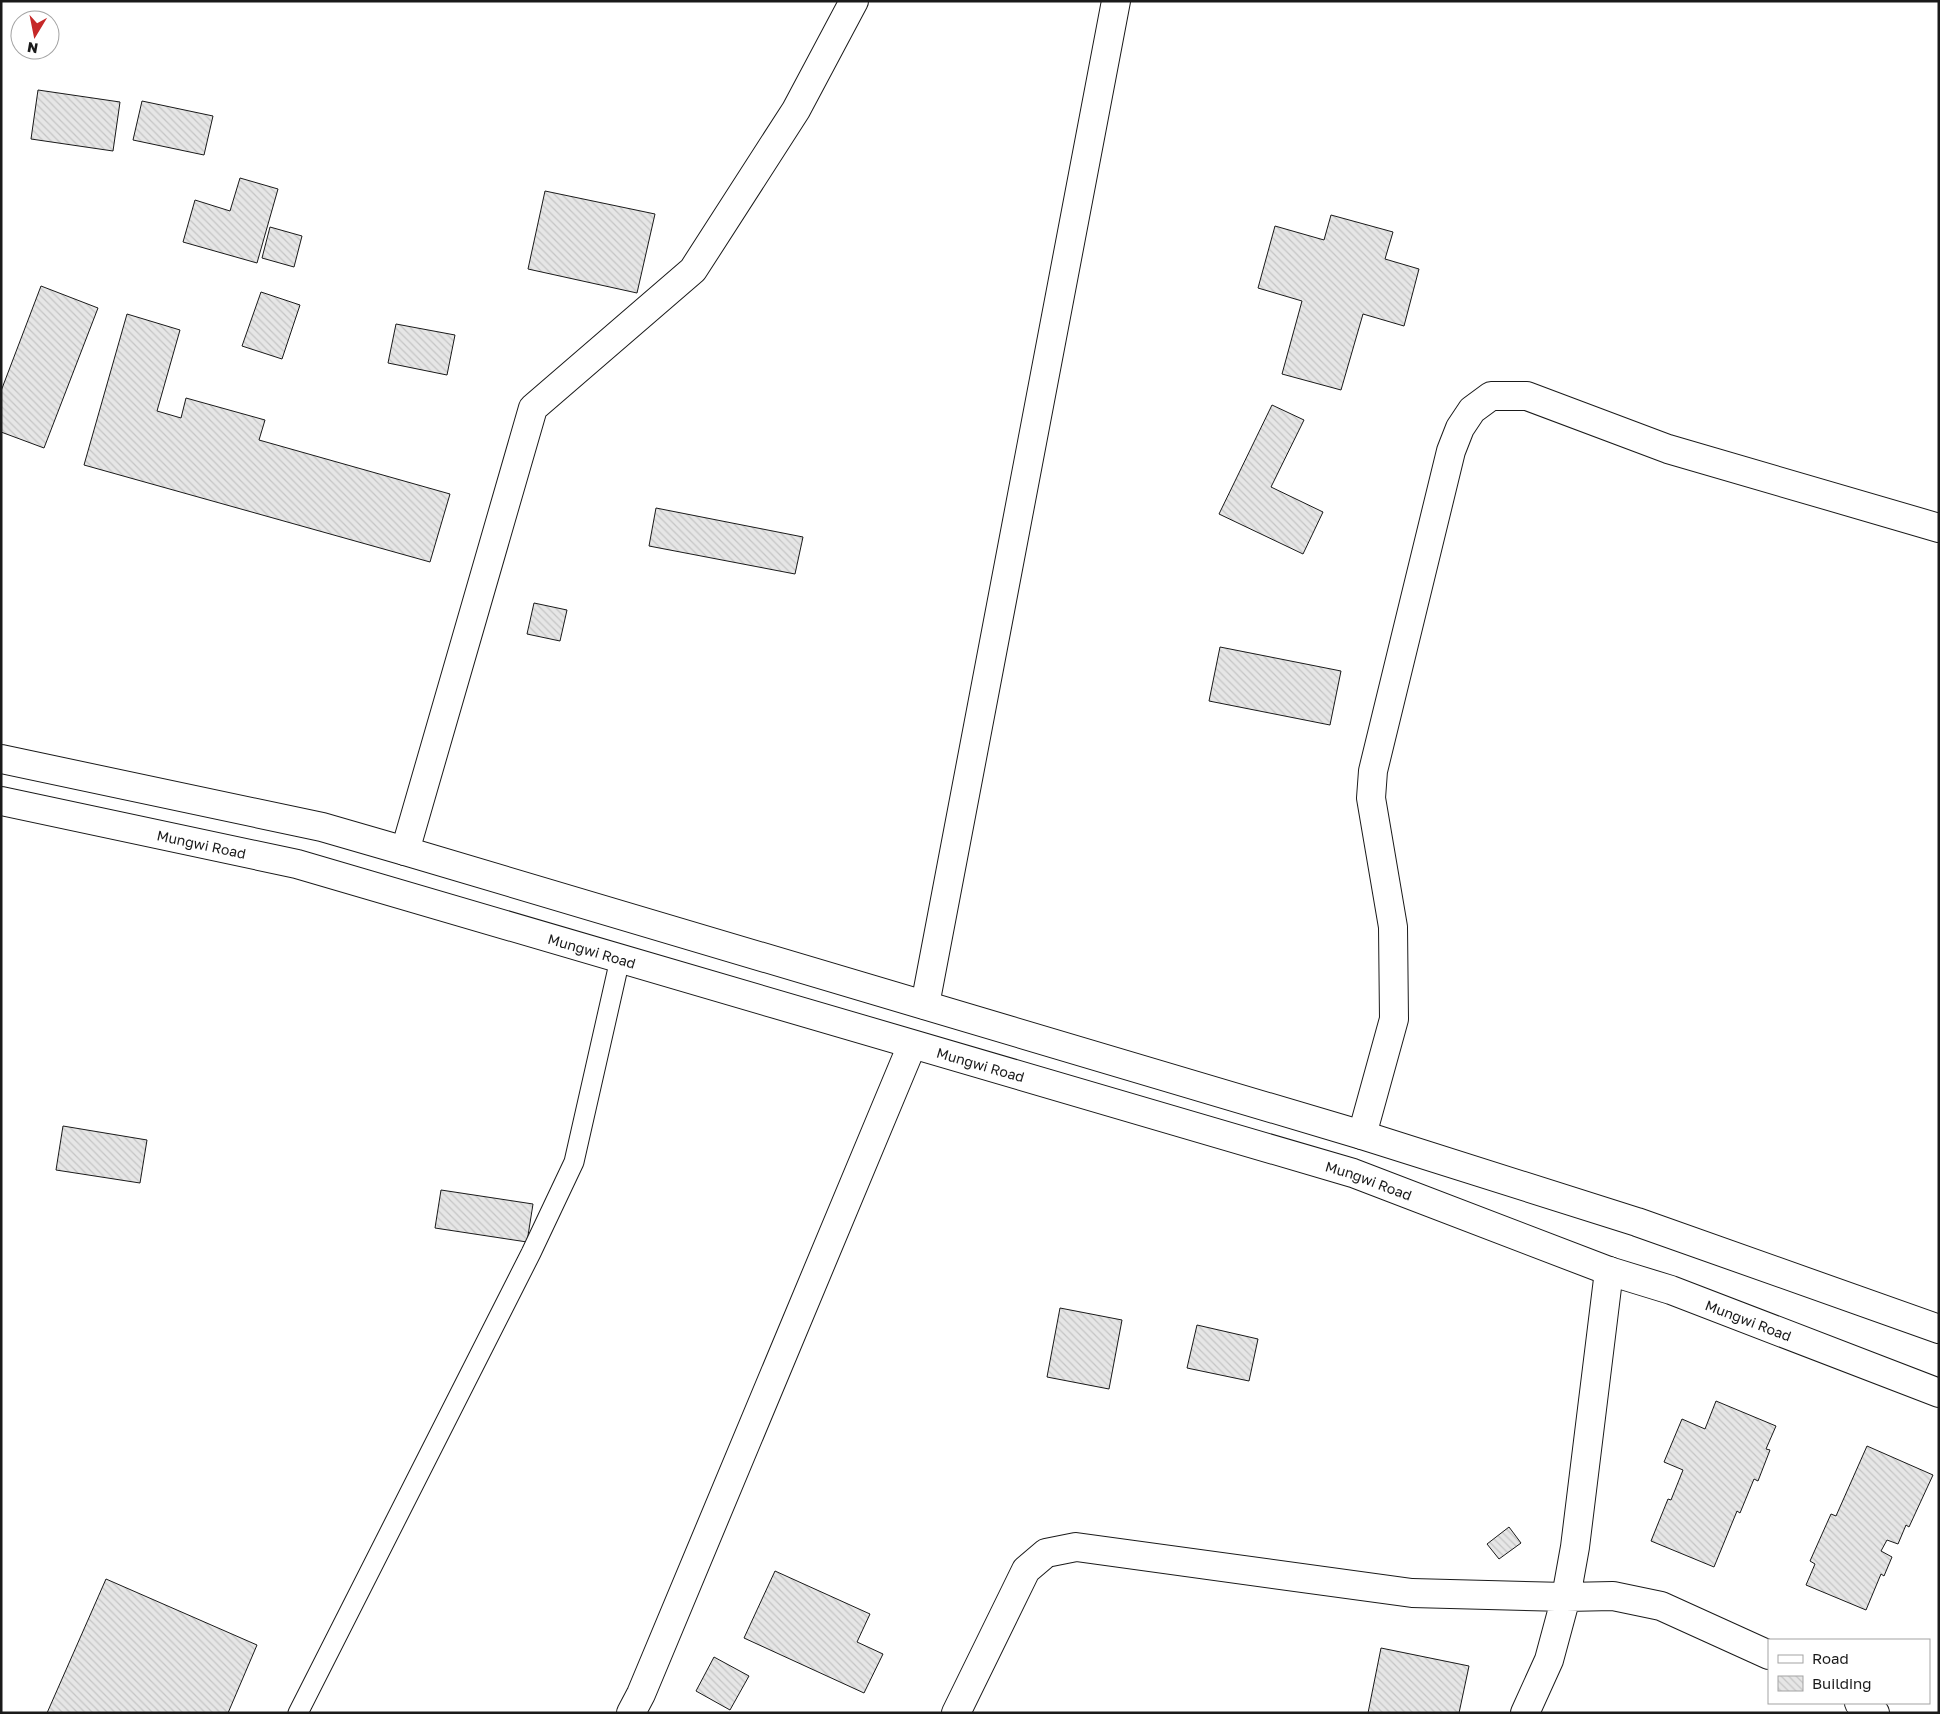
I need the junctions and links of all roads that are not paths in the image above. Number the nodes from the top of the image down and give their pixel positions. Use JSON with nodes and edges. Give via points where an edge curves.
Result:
{"nodes":[{"id":1,"x":854,"y":1,"type":"edge"},
{"id":2,"x":1116,"y":1,"type":"edge"},
{"id":3,"x":1939,"y":528,"type":"edge"},
{"id":4,"x":1,"y":759,"type":"edge"},
{"id":5,"x":1,"y":801,"type":"edge"},
{"id":6,"x":405,"y":851,"type":"junction"},
{"id":7,"x":620,"y":958,"type":"junction"},
{"id":8,"x":925,"y":1005,"type":"junction"},
{"id":9,"x":912,"y":1045,"type":"junction"},
{"id":10,"x":1362,"y":1135,"type":"junction"},
{"id":11,"x":1609,"y":1271,"type":"junction"},
{"id":12,"x":1939,"y":1330,"type":"edge"},
{"id":13,"x":1939,"y":1393,"type":"edge"},
{"id":14,"x":1566,"y":1597,"type":"junction"},
{"id":15,"x":1768,"y":1655,"type":"edge"},
{"id":16,"x":1861,"y":1704,"type":"edge"},
{"id":17,"x":298,"y":1713,"type":"edge"},
{"id":18,"x":631,"y":1713,"type":"edge"},
{"id":19,"x":956,"y":1713,"type":"edge"},
{"id":20,"x":1525,"y":1713,"type":"edge"},
{"id":21,"x":1875,"y":1713,"type":"edge"}],
"edges":[{"from":1,"to":6,"type":"street","via":[[796,110],[693,270],[533,408]]},
{"from":2,"to":8,"type":"street"},
{"from":3,"to":10,"type":"street","via":[[1668,448],[1527,396],[1492,396],[1472,410],[1451,451],[1374,771],[1371,798],[1393,927],[1394,1019]]},
{"from":4,"to":6,"type":"street","via":[[322,827]]},
{"from":5,"to":7,"type":"street","name":"Mungwi Road","via":[[297,864]]},
{"from":6,"to":8,"type":"street"},
{"from":7,"to":9,"type":"street","name":"Mungwi Road"},
{"from":7,"to":17,"type":"lane","via":[[574,1162],[531,1254]]},
{"from":8,"to":10,"type":"street"},
{"from":9,"to":11,"type":"street","name":"Mungwi Road","via":[[1353,1174]]},
{"from":9,"to":18,"type":"street"},
{"from":10,"to":12,"type":"street","via":[[1637,1222]]},
{"from":11,"to":13,"type":"street","name":"Mungwi Road","via":[[1671,1290]]},
{"from":11,"to":14,"type":"street"},
{"from":14,"to":15,"type":"street","via":[[1612,1596],[1662,1606]]},
{"from":14,"to":19,"type":"street","via":[[1412,1593],[1068,1548],[1046,1553],[1026,1570]]},
{"from":14,"to":20,"type":"street","via":[[1549,1660]]},
{"from":16,"to":21,"type":"street"}]}
